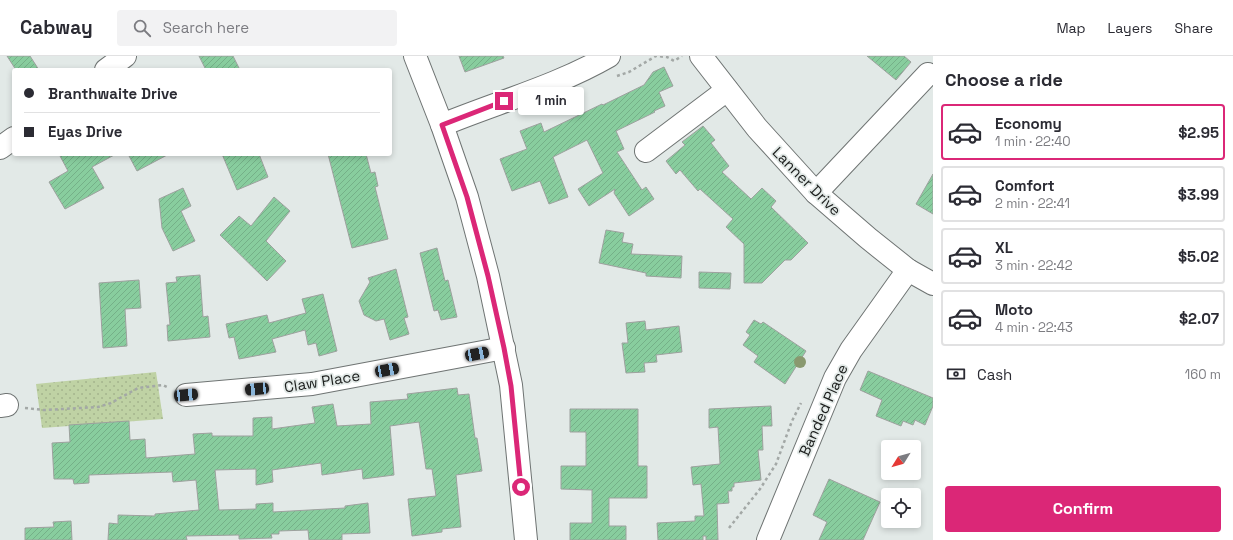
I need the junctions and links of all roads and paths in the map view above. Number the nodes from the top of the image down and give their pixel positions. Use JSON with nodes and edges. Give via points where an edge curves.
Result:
{"nodes":[{"id":1,"x":125,"y":56,"type":"edge"},
{"id":2,"x":415,"y":56,"type":"edge"},
{"id":3,"x":609,"y":56,"type":"edge"},
{"id":4,"x":701,"y":56,"type":"edge"},
{"id":5,"x":109,"y":68,"type":"edge"},
{"id":6,"x":928,"y":74,"type":"dead end"},
{"id":7,"x":727,"y":90,"type":"junction"},
{"id":8,"x":442,"y":125,"type":"junction"},
{"id":9,"x":12,"y":139,"type":"edge"},
{"id":10,"x":0,"y":148,"type":"edge"},
{"id":11,"x":646,"y":151,"type":"dead end"},
{"id":12,"x":816,"y":193,"type":"junction"},
{"id":13,"x":908,"y":270,"type":"junction"},
{"id":14,"x":933,"y":284,"type":"edge"},
{"id":15,"x":504,"y":348,"type":"junction"},
{"id":16,"x":186,"y":395,"type":"joint"},
{"id":17,"x":4,"y":406,"type":"edge"},
{"id":18,"x":526,"y":540,"type":"edge"},
{"id":19,"x":768,"y":540,"type":"edge"}],
"edges":[{"from":1,"to":5,"type":"street"},
{"from":2,"to":8,"type":"street"},
{"from":3,"to":8,"type":"street","via":[[559,80]]},
{"from":4,"to":7,"type":"street","name":"Lanner Drive"},
{"from":6,"to":12,"type":"street"},
{"from":7,"to":11,"type":"street"},
{"from":7,"to":12,"type":"street","name":"Lanner Drive","via":[[757,128]]},
{"from":8,"to":15,"type":"street","via":[[467,197]]},
{"from":9,"to":10,"type":"street"},
{"from":12,"to":13,"type":"street","name":"Lanner Drive"},
{"from":13,"to":14,"type":"street","name":"Lanner Drive"},
{"from":13,"to":19,"type":"street","name":"Banded Place","via":[[851,350],[835,378]]},
{"from":15,"to":16,"type":"street","name":"Claw Place","via":[[312,384]]},
{"from":15,"to":18,"type":"street","via":[[511,386]]},
{"from":16,"to":17,"type":"path","via":[[163,385],[138,388],[98,407],[44,410]]}]}
